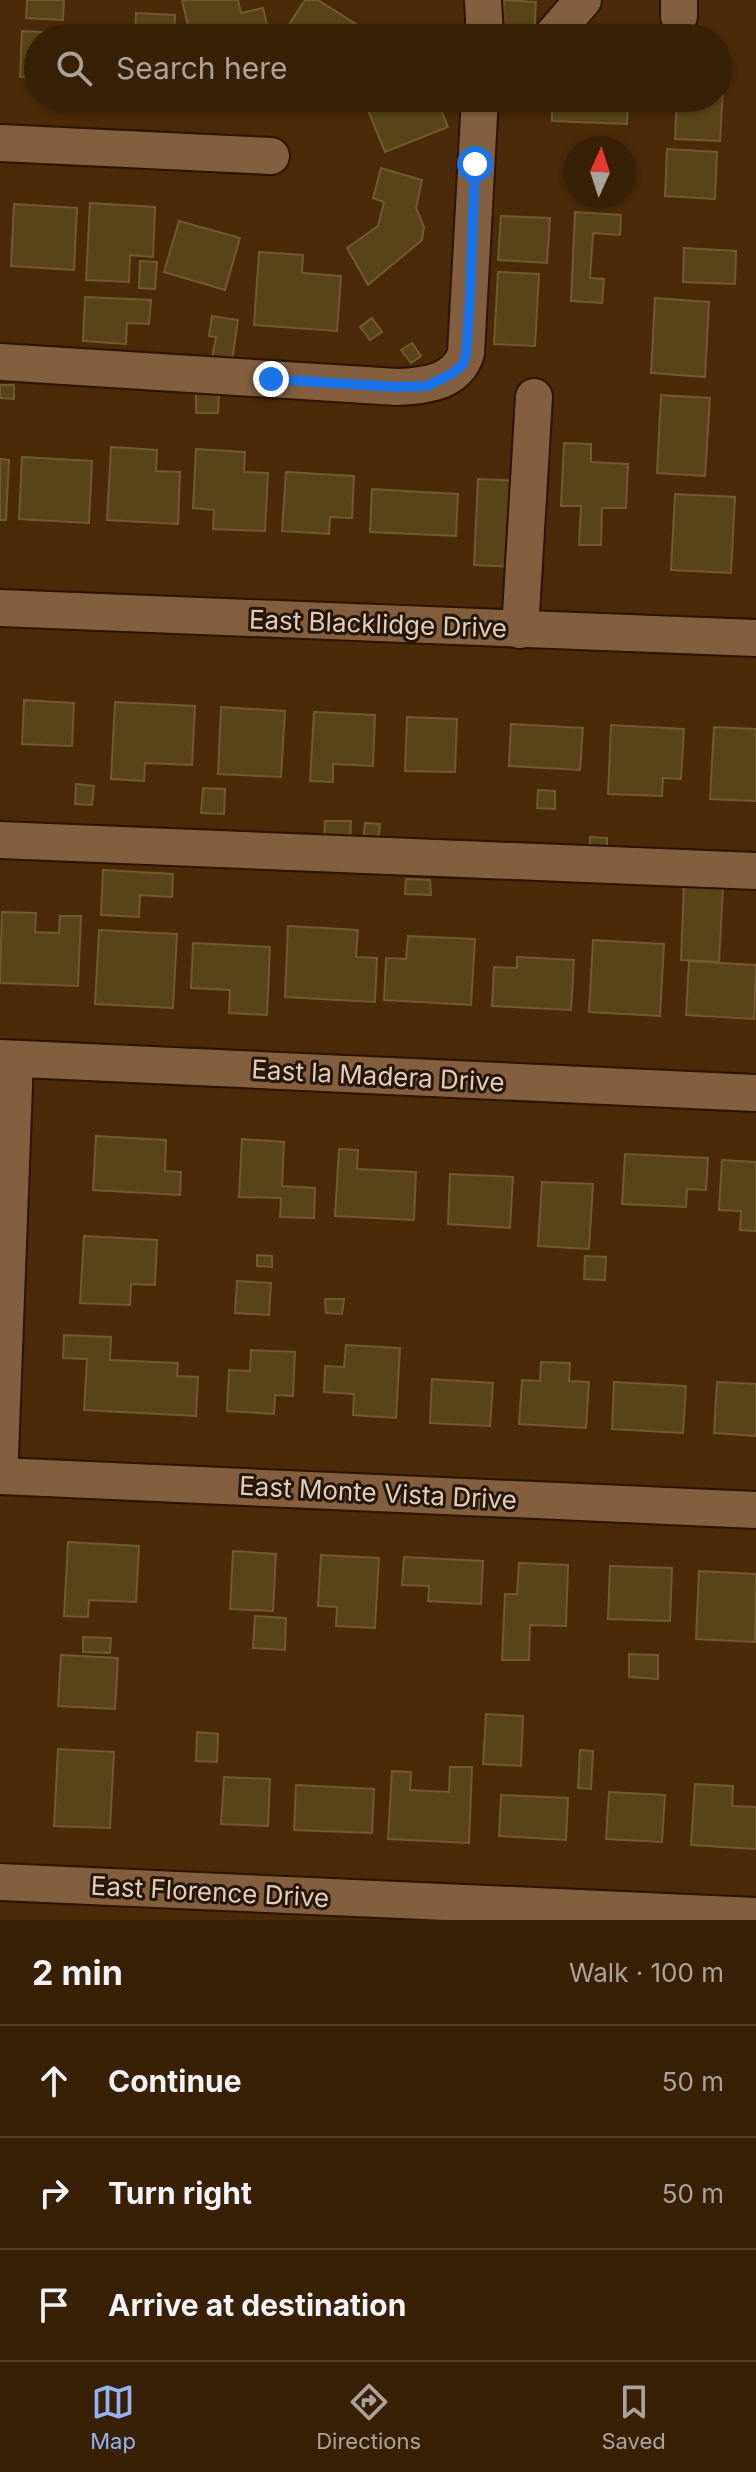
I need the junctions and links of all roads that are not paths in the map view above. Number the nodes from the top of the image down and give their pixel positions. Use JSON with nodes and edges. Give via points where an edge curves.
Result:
{"nodes":[{"id":1,"x":483,"y":0,"type":"edge"},
{"id":2,"x":583,"y":0,"type":"edge"},
{"id":3,"x":484,"y":24,"type":"edge"},
{"id":4,"x":562,"y":24,"type":"edge"},
{"id":5,"x":479,"y":112,"type":"edge"},
{"id":6,"x":0,"y":143,"type":"edge"},
{"id":7,"x":271,"y":156,"type":"dead end"},
{"id":8,"x":0,"y":362,"type":"edge"},
{"id":9,"x":534,"y":397,"type":"dead end"},
{"id":10,"x":0,"y":608,"type":"edge"},
{"id":11,"x":520,"y":630,"type":"junction"},
{"id":12,"x":756,"y":638,"type":"edge"},
{"id":13,"x":0,"y":840,"type":"edge"},
{"id":14,"x":756,"y":871,"type":"edge"},
{"id":15,"x":7,"y":1059,"type":"edge"},
{"id":16,"x":756,"y":1093,"type":"edge"},
{"id":17,"x":0,"y":1455,"type":"edge"},
{"id":18,"x":0,"y":1476,"type":"edge"},
{"id":19,"x":756,"y":1510,"type":"edge"},
{"id":20,"x":0,"y":1882,"type":"edge"},
{"id":21,"x":756,"y":1916,"type":"edge"}],
"edges":[{"from":1,"to":3,"type":"street"},
{"from":2,"to":4,"type":"street"},
{"from":5,"to":8,"type":"street","via":[[466,353],[453,373],[427,386],[397,387]]},
{"from":6,"to":7,"type":"street"},
{"from":9,"to":11,"type":"street"},
{"from":10,"to":11,"type":"street","name":"East Blacklidge Drive"},
{"from":11,"to":12,"type":"street","name":"East Blacklidge Drive"},
{"from":13,"to":14,"type":"street"},
{"from":15,"to":16,"type":"street","name":"East la Madera Drive"},
{"from":15,"to":17,"type":"street"},
{"from":18,"to":19,"type":"street","name":"East Monte Vista Drive"},
{"from":20,"to":21,"type":"street","name":"East Florence Drive"}]}
